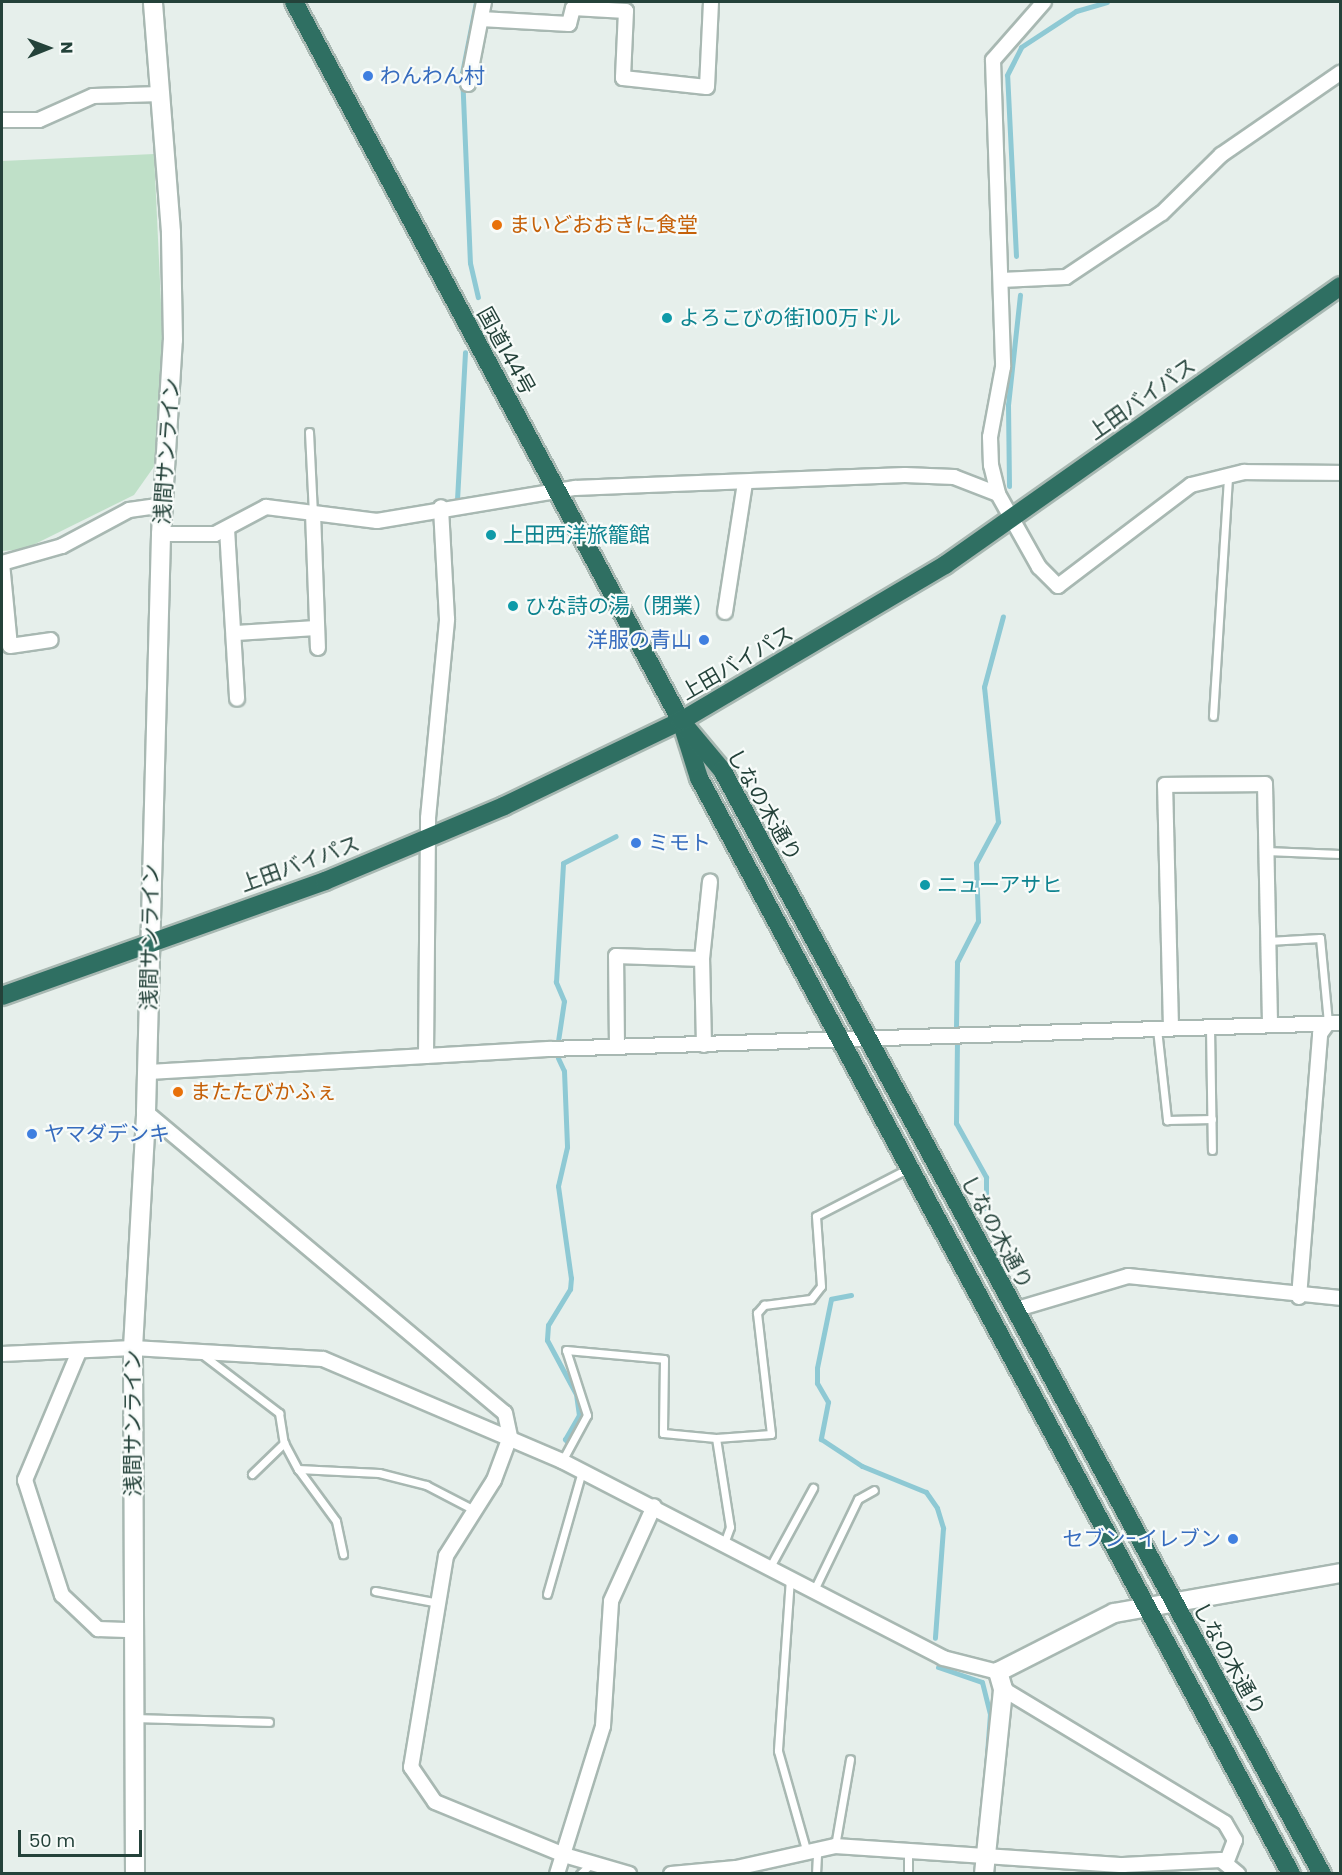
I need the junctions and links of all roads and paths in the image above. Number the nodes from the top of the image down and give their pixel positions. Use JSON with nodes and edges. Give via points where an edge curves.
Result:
{"nodes":[{"id":1,"x":153,"y":2,"type":"edge"},
{"id":2,"x":294,"y":2,"type":"edge"},
{"id":3,"x":484,"y":2,"type":"edge"},
{"id":4,"x":711,"y":2,"type":"edge"},
{"id":5,"x":1044,"y":2,"type":"edge"},
{"id":6,"x":481,"y":19,"type":"junction"},
{"id":7,"x":1341,"y":73,"type":"edge"},
{"id":8,"x":468,"y":84,"type":"dead end"},
{"id":9,"x":161,"y":94,"type":"junction"},
{"id":10,"x":2,"y":120,"type":"edge"},
{"id":11,"x":1001,"y":280,"type":"junction"},
{"id":12,"x":1341,"y":286,"type":"edge"},
{"id":13,"x":309,"y":432,"type":"dead end"},
{"id":14,"x":1341,"y":473,"type":"edge"},
{"id":15,"x":1228,"y":476,"type":"junction"},
{"id":16,"x":745,"y":483,"type":"junction"},
{"id":17,"x":558,"y":492,"type":"junction"},
{"id":18,"x":998,"y":494,"type":"junction"},
{"id":19,"x":163,"y":505,"type":"junction"},
{"id":20,"x":441,"y":507,"type":"junction"},
{"id":21,"x":313,"y":513,"type":"junction"},
{"id":22,"x":1012,"y":519,"type":"junction"},
{"id":23,"x":227,"y":529,"type":"junction"},
{"id":24,"x":161,"y":534,"type":"junction"},
{"id":25,"x":2,"y":563,"type":"edge"},
{"id":26,"x":726,"y":612,"type":"dead end"},
{"id":27,"x":316,"y":627,"type":"junction"},
{"id":28,"x":235,"y":633,"type":"junction"},
{"id":29,"x":51,"y":640,"type":"dead end"},
{"id":30,"x":318,"y":648,"type":"dead end"},
{"id":31,"x":237,"y":699,"type":"dead end"},
{"id":32,"x":1213,"y":716,"type":"dead end"},
{"id":33,"x":681,"y":721,"type":"junction"},
{"id":34,"x":429,"y":837,"type":"junction"},
{"id":35,"x":1266,"y":851,"type":"junction"},
{"id":36,"x":1341,"y":854,"type":"edge"},
{"id":37,"x":710,"y":881,"type":"dead end"},
{"id":38,"x":1268,"y":941,"type":"junction"},
{"id":39,"x":150,"y":942,"type":"junction"},
{"id":40,"x":702,"y":959,"type":"junction"},
{"id":41,"x":94,"y":963,"type":"junction"},
{"id":42,"x":2,"y":986,"type":"edge"},
{"id":43,"x":2,"y":996,"type":"edge"},
{"id":44,"x":1334,"y":1023,"type":"edge"},
{"id":45,"x":1270,"y":1025,"type":"junction"},
{"id":46,"x":1210,"y":1027,"type":"junction"},
{"id":47,"x":1171,"y":1028,"type":"junction"},
{"id":48,"x":1157,"y":1029,"type":"junction"},
{"id":49,"x":868,"y":1040,"type":"junction"},
{"id":50,"x":840,"y":1041,"type":"junction"},
{"id":51,"x":704,"y":1045,"type":"junction"},
{"id":52,"x":616,"y":1047,"type":"junction"},
{"id":53,"x":426,"y":1056,"type":"junction"},
{"id":54,"x":147,"y":1072,"type":"junction"},
{"id":55,"x":146,"y":1112,"type":"junction"},
{"id":56,"x":1212,"y":1119,"type":"junction"},
{"id":57,"x":1212,"y":1150,"type":"dead end"},
{"id":58,"x":909,"y":1168,"type":"junction"},
{"id":59,"x":1299,"y":1297,"type":"junction"},
{"id":60,"x":1341,"y":1298,"type":"edge"},
{"id":61,"x":1014,"y":1310,"type":"junction"},
{"id":62,"x":133,"y":1348,"type":"junction"},
{"id":63,"x":199,"y":1350,"type":"junction"},
{"id":64,"x":2,"y":1354,"type":"edge"},
{"id":65,"x":78,"y":1354,"type":"junction"},
{"id":66,"x":510,"y":1437,"type":"junction"},
{"id":67,"x":716,"y":1438,"type":"junction"},
{"id":68,"x":284,"y":1443,"type":"junction"},
{"id":69,"x":562,"y":1461,"type":"junction"},
{"id":70,"x":298,"y":1469,"type":"junction"},
{"id":71,"x":582,"y":1471,"type":"junction"},
{"id":72,"x":252,"y":1474,"type":"dead end"},
{"id":73,"x":813,"y":1488,"type":"dead end"},
{"id":74,"x":874,"y":1490,"type":"dead end"},
{"id":75,"x":654,"y":1506,"type":"junction"},
{"id":76,"x":474,"y":1510,"type":"junction"},
{"id":77,"x":725,"y":1541,"type":"junction"},
{"id":78,"x":343,"y":1554,"type":"dead end"},
{"id":79,"x":771,"y":1565,"type":"junction"},
{"id":80,"x":1341,"y":1574,"type":"edge"},
{"id":81,"x":790,"y":1575,"type":"junction"},
{"id":82,"x":814,"y":1590,"type":"junction"},
{"id":83,"x":375,"y":1591,"type":"dead end"},
{"id":84,"x":547,"y":1594,"type":"dead end"},
{"id":85,"x":1171,"y":1599,"type":"junction"},
{"id":86,"x":439,"y":1603,"type":"junction"},
{"id":87,"x":1145,"y":1605,"type":"junction"},
{"id":88,"x":133,"y":1630,"type":"junction"},
{"id":89,"x":1001,"y":1681,"type":"junction"},
{"id":90,"x":133,"y":1718,"type":"junction"},
{"id":91,"x":269,"y":1722,"type":"dead end"},
{"id":92,"x":850,"y":1759,"type":"dead end"},
{"id":93,"x":835,"y":1846,"type":"junction"},
{"id":94,"x":812,"y":1853,"type":"junction"},
{"id":95,"x":908,"y":1853,"type":"junction"},
{"id":96,"x":564,"y":1855,"type":"junction"},
{"id":97,"x":1227,"y":1861,"type":"junction"},
{"id":98,"x":592,"y":1863,"type":"junction"},
{"id":99,"x":984,"y":1865,"type":"edge"},
{"id":100,"x":736,"y":1870,"type":"edge"},
{"id":101,"x":135,"y":1874,"type":"edge"},
{"id":102,"x":557,"y":1874,"type":"edge"},
{"id":103,"x":580,"y":1874,"type":"edge"},
{"id":104,"x":629,"y":1874,"type":"edge"},
{"id":105,"x":671,"y":1874,"type":"edge"},
{"id":106,"x":816,"y":1874,"type":"edge"},
{"id":107,"x":908,"y":1874,"type":"edge"},
{"id":108,"x":1238,"y":1874,"type":"edge"},
{"id":109,"x":1291,"y":1874,"type":"edge"},
{"id":110,"x":1322,"y":1874,"type":"edge"}],
"edges":[{"from":1,"to":9,"type":"street","name":"浅間サンライン"},
{"from":2,"to":17,"type":"highway","name":"国道144号"},
{"from":3,"to":6,"type":"street"},
{"from":4,"to":6,"type":"street","via":[[707,87],[622,78],[626,11],[573,8],[569,24]]},
{"from":5,"to":11,"type":"street","via":[[993,60]]},
{"from":6,"to":8,"type":"street"},
{"from":7,"to":11,"type":"street","via":[[1221,155],[1162,213],[1066,277]]},
{"from":9,"to":10,"type":"street","via":[[93,96],[39,120]]},
{"from":9,"to":19,"type":"street","name":"浅間サンライン","via":[[173,340]]},
{"from":11,"to":18,"type":"street","via":[[1003,367],[990,436]]},
{"from":12,"to":22,"type":"highway","name":"上田バイパス"},
{"from":13,"to":21,"type":"lane"},
{"from":14,"to":15,"type":"street"},
{"from":15,"to":22,"type":"street","via":[[1191,485],[1058,586],[1039,567]]},
{"from":15,"to":32,"type":"lane"},
{"from":16,"to":17,"type":"street"},
{"from":16,"to":18,"type":"street","via":[[954,477]]},
{"from":16,"to":26,"type":"street"},
{"from":17,"to":20,"type":"street"},
{"from":17,"to":33,"type":"highway","name":"国道144号"},
{"from":18,"to":22,"type":"street"},
{"from":19,"to":24,"type":"street","name":"浅間サンライン"},
{"from":19,"to":25,"type":"street","via":[[129,510],[62,546]]},
{"from":20,"to":21,"type":"street","via":[[377,521]]},
{"from":20,"to":34,"type":"street","via":[[447,619]]},
{"from":21,"to":23,"type":"street","via":[[266,507]]},
{"from":21,"to":27,"type":"street"},
{"from":22,"to":33,"type":"highway","name":"上田バイパス","via":[[873,610]]},
{"from":23,"to":24,"type":"street","via":[[215,534]]},
{"from":23,"to":28,"type":"street"},
{"from":24,"to":39,"type":"street","name":"浅間サンライン"},
{"from":25,"to":29,"type":"street","via":[[10,646]]},
{"from":27,"to":28,"type":"street"},
{"from":27,"to":30,"type":"street"},
{"from":28,"to":31,"type":"street"},
{"from":33,"to":34,"type":"highway","name":"上田バイパス"},
{"from":33,"to":49,"type":"highway","name":"しなの木通り","via":[[722,770]]},
{"from":33,"to":50,"type":"highway","name":"しなの木通り","via":[[699,778]]},
{"from":34,"to":39,"type":"highway","name":"上田バイパス","via":[[325,881]]},
{"from":34,"to":53,"type":"street"},
{"from":35,"to":36,"type":"lane"},
{"from":35,"to":38,"type":"street"},
{"from":35,"to":47,"type":"street","via":[[1265,784],[1165,786]]},
{"from":37,"to":40,"type":"street"},
{"from":38,"to":44,"type":"lane","via":[[1320,938]]},
{"from":38,"to":45,"type":"street"},
{"from":39,"to":41,"type":"highway","name":"上田バイパス"},
{"from":39,"to":54,"type":"street","name":"浅間サンライン"},
{"from":40,"to":51,"type":"street"},
{"from":40,"to":52,"type":"street","via":[[616,956]]},
{"from":41,"to":42,"type":"highway","name":"上田バイパス"},
{"from":41,"to":43,"type":"highway","name":"上田バイパス"},
{"from":44,"to":45,"type":"street"},
{"from":44,"to":59,"type":"street","via":[[1320,1034]]},
{"from":45,"to":46,"type":"street"},
{"from":46,"to":47,"type":"street"},
{"from":46,"to":56,"type":"lane"},
{"from":47,"to":48,"type":"street"},
{"from":48,"to":49,"type":"street"},
{"from":48,"to":56,"type":"lane","via":[[1167,1120]]},
{"from":49,"to":50,"type":"street"},
{"from":49,"to":61,"type":"highway","name":"しなの木通り"},
{"from":50,"to":51,"type":"street"},
{"from":50,"to":58,"type":"highway","name":"しなの木通り"},
{"from":51,"to":52,"type":"street"},
{"from":52,"to":53,"type":"street"},
{"from":53,"to":54,"type":"street"},
{"from":54,"to":55,"type":"street","name":"浅間サンライン"},
{"from":55,"to":62,"type":"street","name":"浅間サンライン"},
{"from":55,"to":66,"type":"street","via":[[505,1413]]},
{"from":56,"to":57,"type":"lane"},
{"from":58,"to":67,"type":"lane","via":[[816,1216],[822,1286],[811,1299],[764,1305],[757,1313],[771,1434]]},
{"from":58,"to":87,"type":"highway","name":"しなの木通り"},
{"from":59,"to":60,"type":"street"},
{"from":59,"to":61,"type":"street","via":[[1128,1276]]},
{"from":61,"to":85,"type":"highway","name":"しなの木通り"},
{"from":62,"to":63,"type":"street"},
{"from":62,"to":65,"type":"street"},
{"from":62,"to":88,"type":"street","name":"浅間サンライン"},
{"from":63,"to":66,"type":"street","via":[[323,1359]]},
{"from":63,"to":68,"type":"lane","via":[[279,1413]]},
{"from":64,"to":65,"type":"street"},
{"from":65,"to":88,"type":"street","via":[[26,1480],[62,1595],[98,1629]]},
{"from":66,"to":69,"type":"street"},
{"from":66,"to":76,"type":"street","via":[[494,1480]]},
{"from":67,"to":69,"type":"lane","via":[[663,1433],[664,1359],[566,1350],[587,1414]]},
{"from":67,"to":77,"type":"lane","via":[[730,1527]]},
{"from":68,"to":70,"type":"lane"},
{"from":68,"to":72,"type":"lane"},
{"from":69,"to":71,"type":"street"},
{"from":70,"to":76,"type":"lane","via":[[379,1473],[426,1485]]},
{"from":70,"to":78,"type":"lane","via":[[336,1521]]},
{"from":71,"to":75,"type":"street"},
{"from":71,"to":84,"type":"lane"},
{"from":73,"to":79,"type":"lane"},
{"from":74,"to":82,"type":"lane","via":[[858,1499]]},
{"from":75,"to":77,"type":"street"},
{"from":75,"to":96,"type":"street","via":[[611,1601],[603,1726]]},
{"from":76,"to":86,"type":"street","via":[[446,1556]]},
{"from":77,"to":79,"type":"street"},
{"from":79,"to":81,"type":"street"},
{"from":80,"to":85,"type":"street"},
{"from":81,"to":82,"type":"street"},
{"from":81,"to":94,"type":"lane","via":[[778,1751]]},
{"from":82,"to":89,"type":"street","via":[[943,1658]]},
{"from":83,"to":86,"type":"lane"},
{"from":85,"to":87,"type":"street"},
{"from":85,"to":110,"type":"highway","name":"しなの木通り"},
{"from":86,"to":96,"type":"street","via":[[411,1767],[435,1802]]},
{"from":87,"to":89,"type":"street","via":[[1088,1624]]},
{"from":87,"to":109,"type":"highway","name":"しなの木通り"},
{"from":88,"to":90,"type":"street","name":"浅間サンライン"},
{"from":89,"to":97,"type":"street","via":[[1225,1823],[1235,1840]]},
{"from":89,"to":99,"type":"street"},
{"from":90,"to":91,"type":"lane"},
{"from":90,"to":101,"type":"street","name":"浅間サンライン"},
{"from":92,"to":93,"type":"lane"},
{"from":93,"to":94,"type":"street"},
{"from":93,"to":95,"type":"street"},
{"from":94,"to":100,"type":"street"},
{"from":94,"to":106,"type":"lane"},
{"from":95,"to":99,"type":"street"},
{"from":95,"to":107,"type":"lane"},
{"from":96,"to":98,"type":"street"},
{"from":96,"to":102,"type":"street"},
{"from":97,"to":99,"type":"street","via":[[1124,1866]]},
{"from":97,"to":108,"type":"street"},
{"from":98,"to":103,"type":"lane"},
{"from":98,"to":104,"type":"street"},
{"from":100,"to":105,"type":"street"}]}
